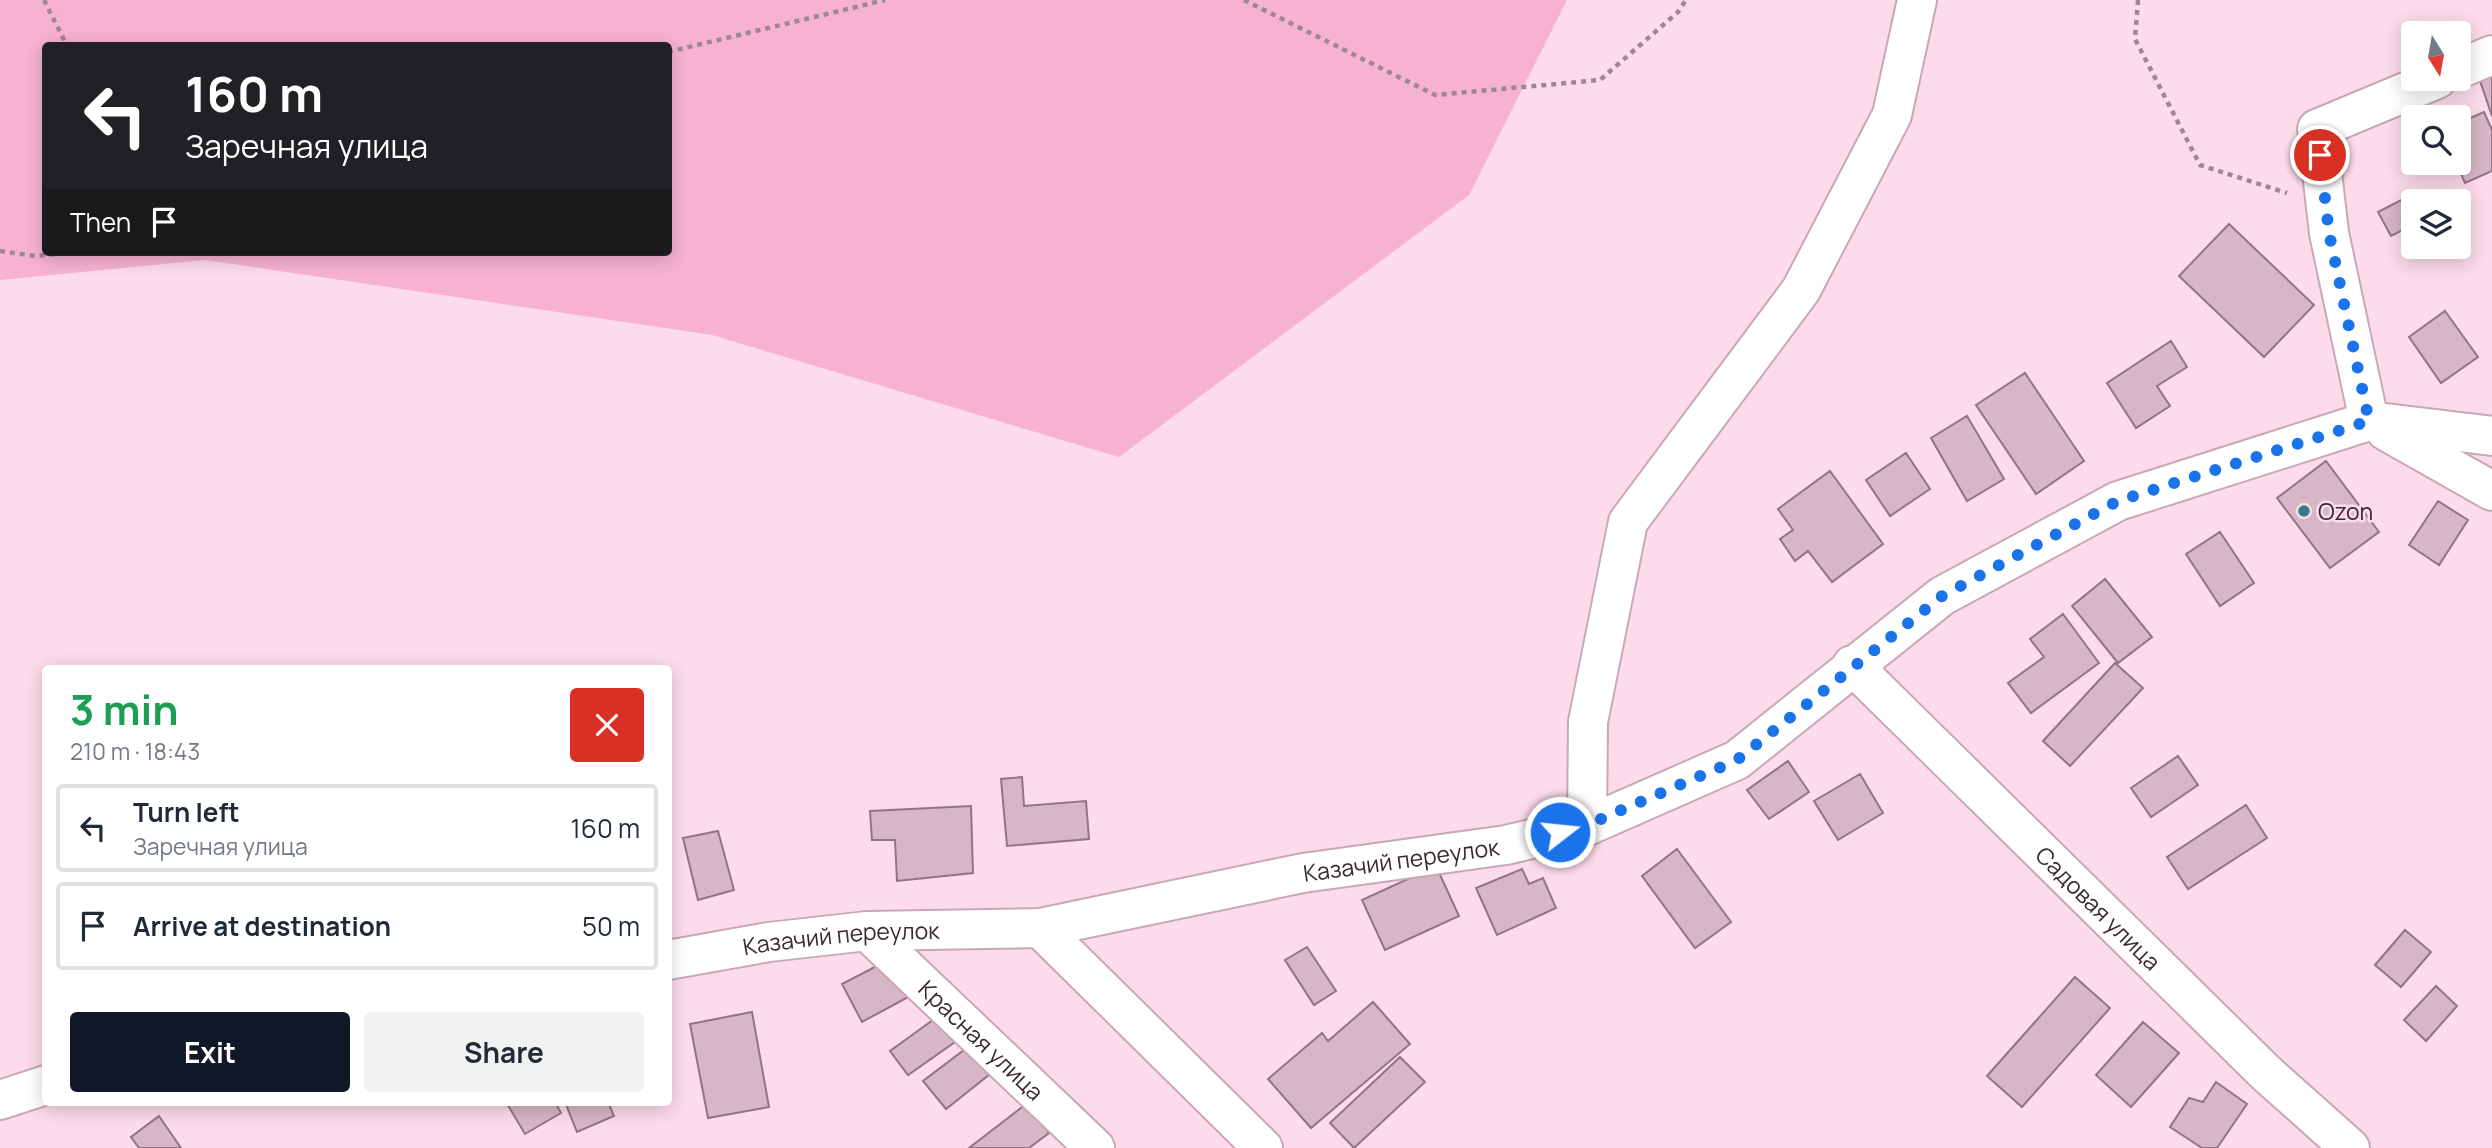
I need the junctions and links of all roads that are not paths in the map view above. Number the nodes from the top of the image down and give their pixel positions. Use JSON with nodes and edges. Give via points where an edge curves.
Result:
{"nodes":[{"id":1,"x":1917,"y":0,"type":"edge"},
{"id":2,"x":2492,"y":55,"type":"edge"},
{"id":3,"x":2471,"y":64,"type":"edge"},
{"id":4,"x":2408,"y":91,"type":"edge"},
{"id":5,"x":2369,"y":421,"type":"junction"},
{"id":6,"x":2492,"y":436,"type":"edge"},
{"id":7,"x":2492,"y":491,"type":"edge"},
{"id":8,"x":1852,"y":665,"type":"junction"},
{"id":9,"x":1587,"y":825,"type":"junction"},
{"id":10,"x":1040,"y":928,"type":"junction"},
{"id":11,"x":867,"y":931,"type":"junction"},
{"id":12,"x":672,"y":959,"type":"edge"},
{"id":13,"x":42,"y":1086,"type":"edge"},
{"id":14,"x":0,"y":1100,"type":"edge"},
{"id":15,"x":1095,"y":1148,"type":"edge"},
{"id":16,"x":1263,"y":1148,"type":"edge"},
{"id":17,"x":2350,"y":1148,"type":"edge"}],
"edges":[{"from":1,"to":9,"type":"street","via":[[1892,116],[1801,290],[1628,522],[1588,722]]},
{"from":2,"to":3,"type":"street"},
{"from":4,"to":5,"type":"street","via":[[2317,129],[2329,233]]},
{"from":5,"to":6,"type":"street"},
{"from":5,"to":7,"type":"street"},
{"from":5,"to":8,"type":"street","name":"Казачий переулок","via":[[2118,501],[1942,596]]},
{"from":8,"to":9,"type":"street","name":"Казачий переулок","via":[[1737,760]]},
{"from":8,"to":17,"type":"street","name":"Садовая улица","via":[[2266,1073]]},
{"from":9,"to":10,"type":"street","name":"Казачий переулок","via":[[1506,845],[1303,873]]},
{"from":10,"to":11,"type":"street","name":"Казачий переулок"},
{"from":10,"to":16,"type":"street"},
{"from":11,"to":12,"type":"street","name":"Казачий переулок"},
{"from":11,"to":15,"type":"street","name":"Красная улица"},
{"from":13,"to":14,"type":"street"}]}
